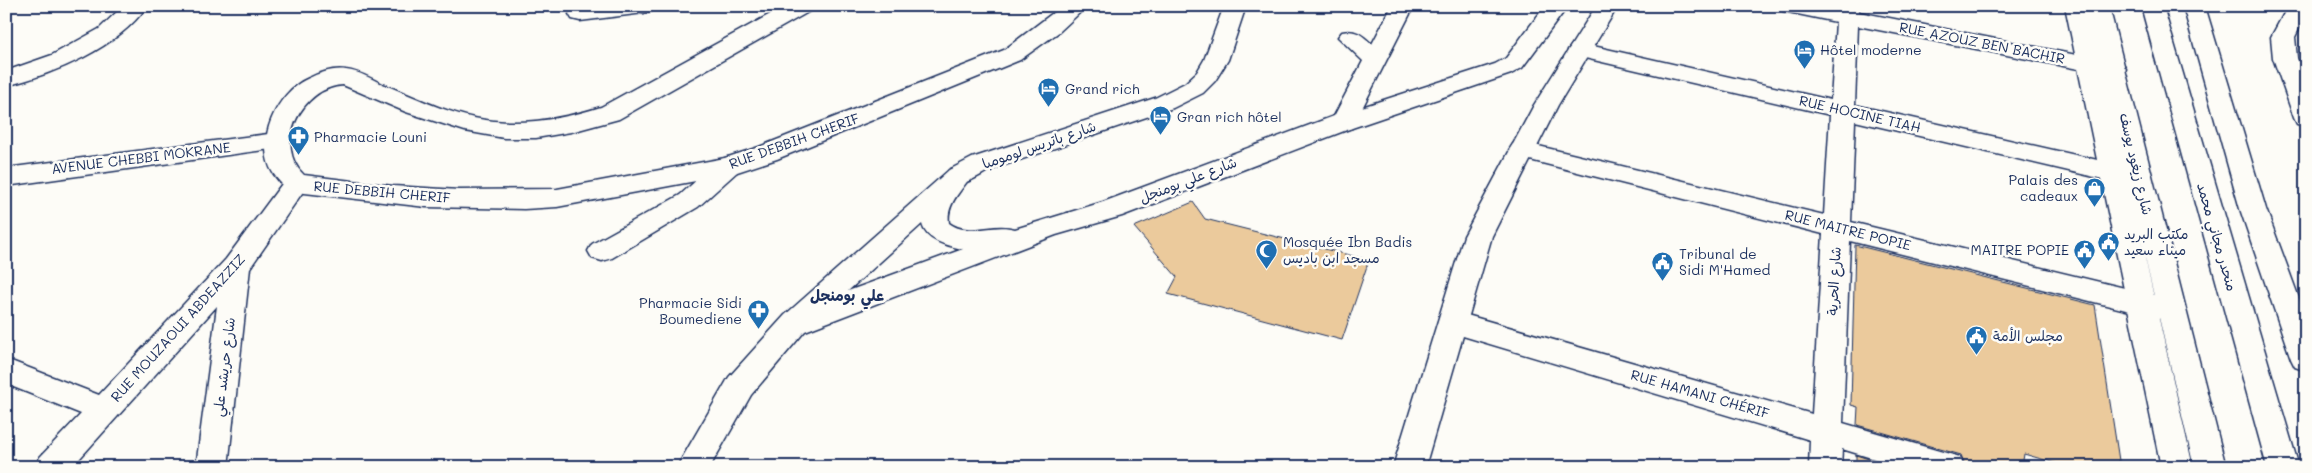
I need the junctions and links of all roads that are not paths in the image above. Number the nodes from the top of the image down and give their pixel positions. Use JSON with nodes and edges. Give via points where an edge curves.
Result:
{"nodes":[{"id":1,"x":136,"y":6,"type":"edge"},
{"id":2,"x":644,"y":6,"type":"edge"},
{"id":3,"x":802,"y":6,"type":"edge"},
{"id":4,"x":1076,"y":6,"type":"edge"},
{"id":5,"x":1403,"y":6,"type":"edge"},
{"id":6,"x":1558,"y":6,"type":"edge"},
{"id":7,"x":1607,"y":6,"type":"edge"},
{"id":8,"x":1791,"y":6,"type":"edge"},
{"id":9,"x":2076,"y":6,"type":"edge"},
{"id":10,"x":2098,"y":6,"type":"edge"},
{"id":11,"x":2152,"y":6,"type":"edge"},
{"id":12,"x":2194,"y":6,"type":"edge"},
{"id":13,"x":2299,"y":6,"type":"edge"},
{"id":14,"x":1234,"y":10,"type":"edge"},
{"id":15,"x":1847,"y":12,"type":"edge"},
{"id":16,"x":580,"y":14,"type":"dead end"},
{"id":17,"x":1350,"y":37,"type":"dead end"},
{"id":18,"x":1580,"y":50,"type":"junction"},
{"id":19,"x":1375,"y":60,"type":"junction"},
{"id":20,"x":2102,"y":67,"type":"junction"},
{"id":21,"x":6,"y":79,"type":"edge"},
{"id":22,"x":1842,"y":110,"type":"junction"},
{"id":23,"x":2306,"y":118,"type":"edge"},
{"id":24,"x":1343,"y":122,"type":"junction"},
{"id":25,"x":276,"y":141,"type":"junction"},
{"id":26,"x":1522,"y":150,"type":"junction"},
{"id":27,"x":728,"y":166,"type":"junction"},
{"id":28,"x":2112,"y":172,"type":"junction"},
{"id":29,"x":958,"y":176,"type":"junction"},
{"id":30,"x":6,"y":177,"type":"edge"},
{"id":31,"x":2139,"y":179,"type":"junction"},
{"id":32,"x":296,"y":184,"type":"junction"},
{"id":33,"x":1836,"y":227,"type":"junction"},
{"id":34,"x":1046,"y":228,"type":"junction"},
{"id":35,"x":602,"y":252,"type":"dead end"},
{"id":36,"x":236,"y":266,"type":"junction"},
{"id":37,"x":2142,"y":303,"type":"junction"},
{"id":38,"x":2173,"y":311,"type":"junction"},
{"id":39,"x":1452,"y":322,"type":"junction"},
{"id":40,"x":795,"y":323,"type":"junction"},
{"id":41,"x":2306,"y":360,"type":"edge"},
{"id":42,"x":6,"y":371,"type":"edge"},
{"id":43,"x":105,"y":410,"type":"junction"},
{"id":44,"x":1826,"y":431,"type":"junction"},
{"id":45,"x":74,"y":444,"type":"junction"},
{"id":46,"x":35,"y":467,"type":"edge"},
{"id":47,"x":52,"y":467,"type":"edge"},
{"id":48,"x":212,"y":467,"type":"edge"},
{"id":49,"x":693,"y":467,"type":"edge"},
{"id":50,"x":1409,"y":467,"type":"edge"},
{"id":51,"x":1825,"y":467,"type":"edge"},
{"id":52,"x":1948,"y":467,"type":"edge"},
{"id":53,"x":2177,"y":467,"type":"edge"},
{"id":54,"x":2210,"y":467,"type":"edge"},
{"id":55,"x":2283,"y":467,"type":"edge"}],
"edges":[{"from":1,"to":21,"type":"street","via":[[107,34],[60,60]]},
{"from":2,"to":16,"type":"street"},
{"from":3,"to":25,"type":"street","via":[[630,104],[580,124],[544,131],[487,130],[452,121],[346,77],[332,77],[307,88],[285,117]]},
{"from":4,"to":27,"type":"street","name":"RUE DEBBIH CHERIF","via":[[1012,55]]},
{"from":5,"to":19,"type":"street"},
{"from":6,"to":24,"type":"street","name":"شارع علي بومنجل","via":[[1510,66]]},
{"from":7,"to":18,"type":"street"},
{"from":8,"to":15,"type":"street","name":"RUE AZOUZ BEN BACHIR"},
{"from":9,"to":20,"type":"street","name":"شارع زيغود يوسف"},
{"from":10,"to":20,"type":"street","name":"شارع زيغود يوسف"},
{"from":11,"to":55,"type":"street","name":"منحدر مجاني محمد"},
{"from":12,"to":41,"type":"street","via":[[2253,209]]},
{"from":13,"to":23,"type":"street","via":[[2283,37],[2285,58]]},
{"from":14,"to":29,"type":"street","name":"شارع باتريس لومومبا","via":[[1216,60],[1207,76],[1194,88],[1164,102],[981,164]]},
{"from":15,"to":20,"type":"street","name":"RUE AZOUZ BEN BACHIR"},
{"from":15,"to":22,"type":"street","name":"شارع الحرية"},
{"from":17,"to":19,"type":"street"},
{"from":18,"to":22,"type":"street","name":"RUE HOCINE TIAH"},
{"from":18,"to":26,"type":"street"},
{"from":19,"to":24,"type":"street"},
{"from":20,"to":28,"type":"street","name":"شارع زيغود يوسف"},
{"from":20,"to":31,"type":"street","name":"شارع زيغود يوسف"},
{"from":22,"to":28,"type":"street","name":"RUE HOCINE TIAH"},
{"from":22,"to":33,"type":"street","name":"شارع الحرية"},
{"from":24,"to":34,"type":"street","name":"شارع علي بومنجل","via":[[1112,209]]},
{"from":25,"to":30,"type":"street","name":"AVENUE CHEBBI MOKRANE"},
{"from":25,"to":32,"type":"street","name":"RUE DEBBIH CHERIF","via":[[286,175]]},
{"from":26,"to":33,"type":"street","name":"RUE MAITRE POPIE"},
{"from":26,"to":39,"type":"street","via":[[1478,236]]},
{"from":27,"to":32,"type":"street","name":"RUE DEBBIH CHERIF","via":[[534,200],[416,197]]},
{"from":27,"to":35,"type":"street","via":[[689,201]]},
{"from":28,"to":31,"type":"street","name":"RUE HOCINE TIAH"},
{"from":28,"to":37,"type":"street","name":"شارع زيغود يوسف"},
{"from":29,"to":34,"type":"street","name":"شارع باتريس لومومبا","via":[[934,213],[936,227],[940,231],[958,238],[986,239]]},
{"from":29,"to":40,"type":"street"},
{"from":31,"to":38,"type":"street","name":"شارع زيغود يوسف"},
{"from":32,"to":36,"type":"street","name":"RUE MOUZAOUI ABDEAZZIZ"},
{"from":33,"to":37,"type":"street","name":"RUE MAITRE POPIE"},
{"from":33,"to":44,"type":"street","name":"شارع الحرية"},
{"from":34,"to":40,"type":"street","name":"شارع علي بومنجل"},
{"from":36,"to":43,"type":"street","name":"RUE MOUZAOUI ABDEAZZIZ"},
{"from":36,"to":48,"type":"street","name":"شارع حريشد علي"},
{"from":37,"to":38,"type":"street","name":"RUE MAITRE POPIE"},
{"from":37,"to":53,"type":"street","name":"شارع زيغود يوسف"},
{"from":38,"to":54,"type":"street","name":"شارع زيغود يوسف"},
{"from":39,"to":44,"type":"street","name":"RUE HAMANI CHÉRIF"},
{"from":39,"to":50,"type":"street"},
{"from":40,"to":49,"type":"street","via":[[740,386]]},
{"from":42,"to":43,"type":"street"},
{"from":43,"to":45,"type":"street","name":"RUE MOUZAOUI ABDEAZZIZ"},
{"from":44,"to":51,"type":"street","name":"شارع الحرية"},
{"from":44,"to":52,"type":"street","name":"RUE HAMANI CHÉRIF"},
{"from":45,"to":46,"type":"street"},
{"from":45,"to":47,"type":"street","name":"RUE MOUZAOUI ABDEAZZIZ"}]}
